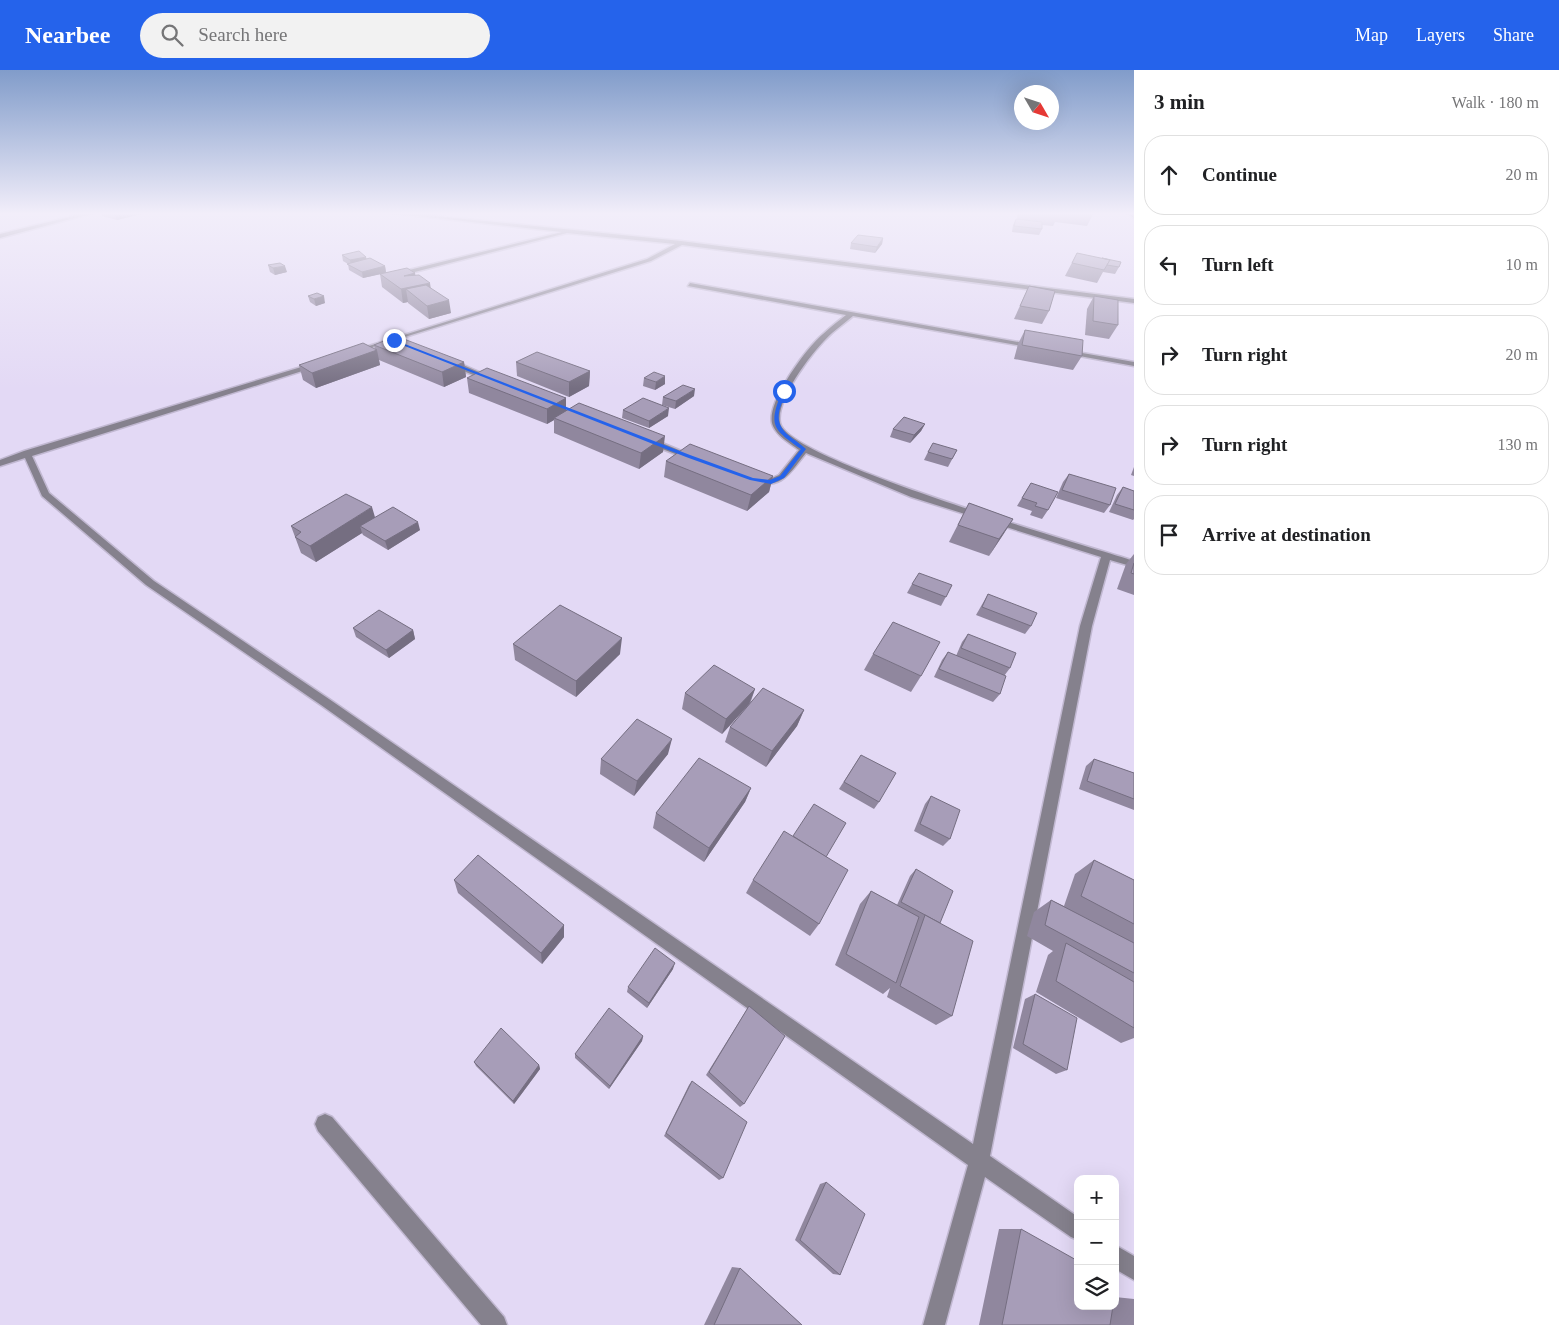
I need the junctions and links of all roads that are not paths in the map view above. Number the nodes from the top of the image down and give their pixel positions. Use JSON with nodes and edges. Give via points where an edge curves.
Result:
{"nodes":[{"id":1,"x":410,"y":272,"type":"edge"},
{"id":2,"x":612,"y":272,"type":"edge"},
{"id":3,"x":904,"y":272,"type":"edge"},
{"id":4,"x":388,"y":277,"type":"edge"},
{"id":5,"x":690,"y":285,"type":"dead end"},
{"id":6,"x":1134,"y":301,"type":"edge"},
{"id":7,"x":850,"y":315,"type":"junction"},
{"id":8,"x":394,"y":340,"type":"junction"},
{"id":9,"x":411,"y":347,"type":"edge"},
{"id":10,"x":1036,"y":347,"type":"edge"},
{"id":11,"x":1056,"y":350,"type":"edge"},
{"id":12,"x":347,"y":354,"type":"edge"},
{"id":13,"x":438,"y":358,"type":"edge"},
{"id":14,"x":318,"y":363,"type":"edge"},
{"id":15,"x":1134,"y":364,"type":"edge"},
{"id":16,"x":501,"y":383,"type":"edge"},
{"id":17,"x":634,"y":435,"type":"edge"},
{"id":18,"x":804,"y":449,"type":"junction"},
{"id":19,"x":27,"y":453,"type":"junction"},
{"id":20,"x":0,"y":463,"type":"edge"},
{"id":21,"x":706,"y":463,"type":"edge"},
{"id":22,"x":743,"y":476,"type":"edge"},
{"id":23,"x":1106,"y":556,"type":"junction"},
{"id":24,"x":1134,"y":564,"type":"edge"},
{"id":25,"x":325,"y":1124,"type":"dead end"},
{"id":26,"x":979,"y":1161,"type":"junction"},
{"id":27,"x":1074,"y":1227,"type":"edge"},
{"id":28,"x":1119,"y":1259,"type":"edge"},
{"id":29,"x":1134,"y":1269,"type":"edge"},
{"id":30,"x":496,"y":1325,"type":"edge"},
{"id":31,"x":934,"y":1325,"type":"edge"}],
"edges":[{"from":1,"to":4,"type":"street"},
{"from":2,"to":8,"type":"street"},
{"from":3,"to":6,"type":"street"},
{"from":5,"to":7,"type":"street"},
{"from":7,"to":10,"type":"street"},
{"from":7,"to":18,"type":"street","via":[[809,353],[784,391],[776,413],[776,424],[784,435]]},
{"from":8,"to":9,"type":"street"},
{"from":8,"to":12,"type":"street"},
{"from":11,"to":15,"type":"street"},
{"from":13,"to":16,"type":"street"},
{"from":14,"to":19,"type":"street"},
{"from":17,"to":21,"type":"street"},
{"from":18,"to":22,"type":"street","via":[[782,477],[771,482]]},
{"from":18,"to":23,"type":"street","via":[[914,495]]},
{"from":19,"to":20,"type":"street"},
{"from":19,"to":26,"type":"street","via":[[45,494],[150,582]]},
{"from":23,"to":24,"type":"street"},
{"from":23,"to":26,"type":"street","via":[[1086,626]]},
{"from":25,"to":30,"type":"street"},
{"from":26,"to":27,"type":"street"},
{"from":26,"to":31,"type":"street"},
{"from":28,"to":29,"type":"street"}]}
